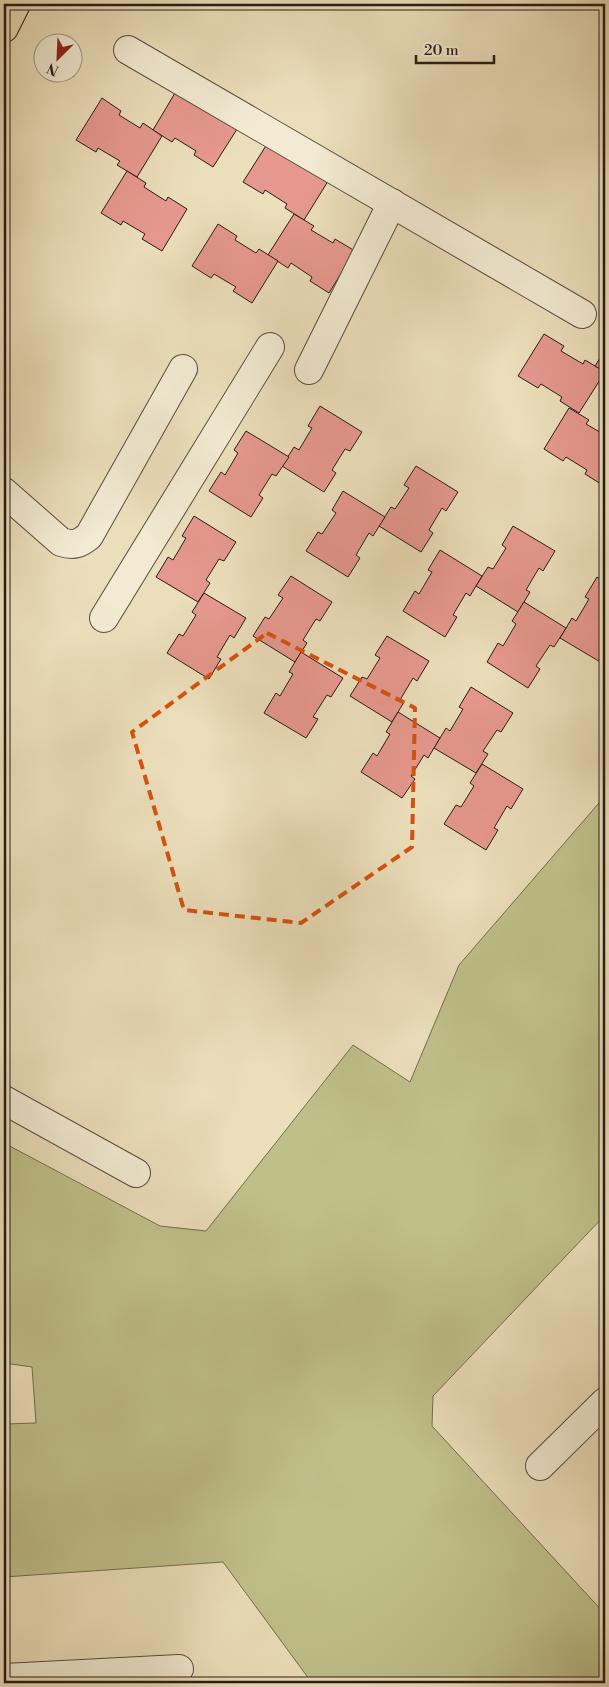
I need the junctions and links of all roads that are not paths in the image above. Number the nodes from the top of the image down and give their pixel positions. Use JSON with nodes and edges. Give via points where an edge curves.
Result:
{"nodes":[{"id":1,"x":16,"y":4,"type":"edge"},
{"id":2,"x":4,"y":28,"type":"edge"},
{"id":3,"x":128,"y":50,"type":"dead end"},
{"id":4,"x":392,"y":203,"type":"junction"},
{"id":5,"x":582,"y":314,"type":"dead end"},
{"id":6,"x":270,"y":347,"type":"dead end"},
{"id":7,"x":183,"y":369,"type":"dead end"},
{"id":8,"x":309,"y":370,"type":"dead end"},
{"id":9,"x":4,"y":492,"type":"edge"},
{"id":10,"x":104,"y":618,"type":"dead end"},
{"id":11,"x":4,"y":1100,"type":"edge"},
{"id":12,"x":136,"y":1173,"type":"dead end"},
{"id":13,"x":605,"y":1402,"type":"edge"},
{"id":14,"x":540,"y":1466,"type":"dead end"},
{"id":15,"x":179,"y":1669,"type":"dead end"},
{"id":16,"x":4,"y":1678,"type":"edge"}],
"edges":[{"from":1,"to":2,"type":"main road"},
{"from":3,"to":4,"type":"street"},
{"from":4,"to":5,"type":"street"},
{"from":4,"to":8,"type":"street"},
{"from":6,"to":10,"type":"street"},
{"from":7,"to":9,"type":"street","via":[[89,536],[81,543],[61,542]]},
{"from":11,"to":12,"type":"street"},
{"from":13,"to":14,"type":"street"},
{"from":15,"to":16,"type":"street"}]}
